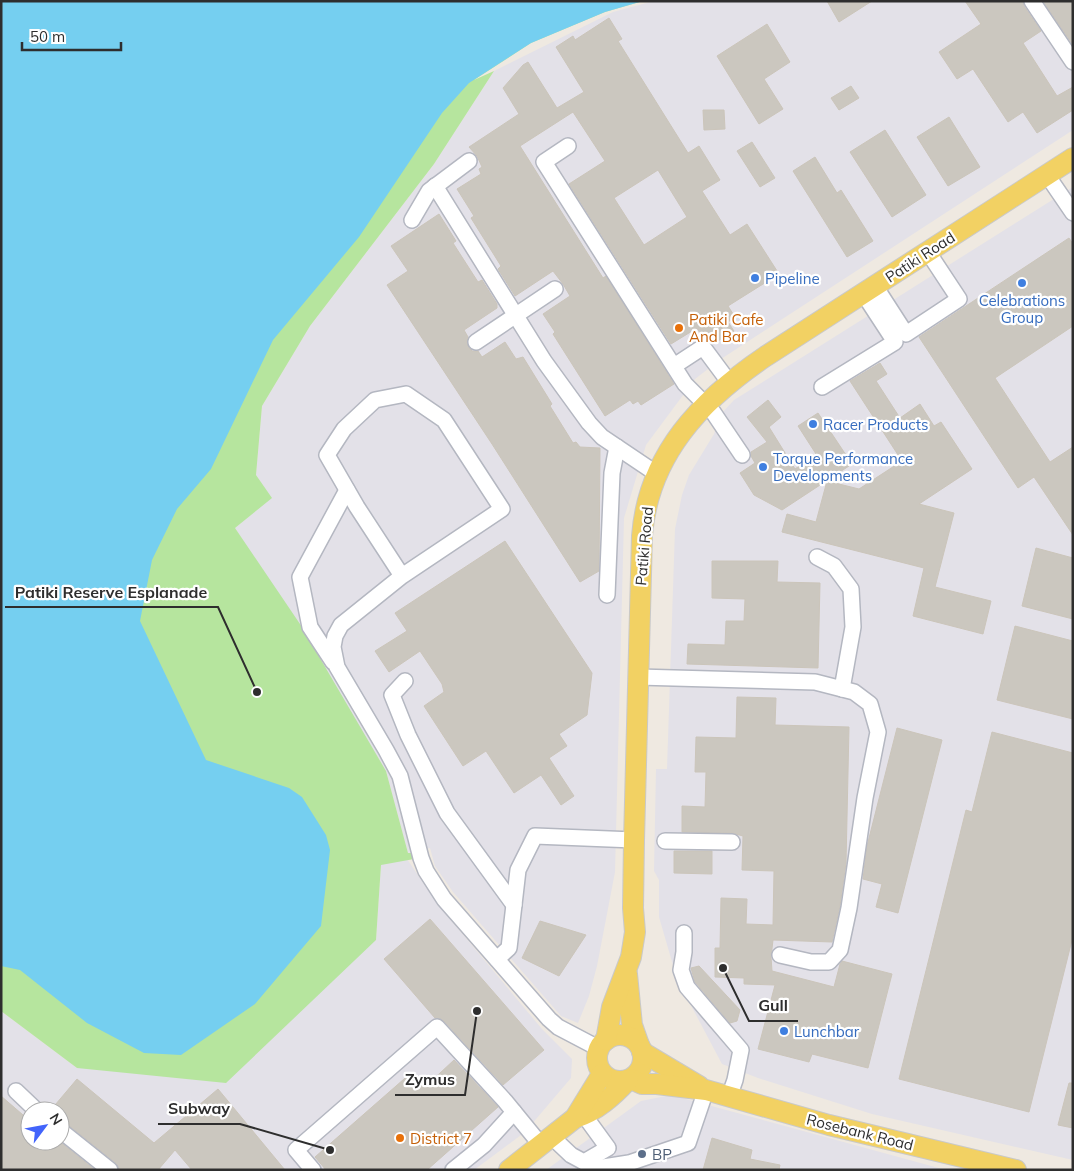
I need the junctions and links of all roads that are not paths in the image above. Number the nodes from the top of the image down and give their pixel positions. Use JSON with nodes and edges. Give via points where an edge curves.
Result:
{"nodes":[{"id":1,"x":1032,"y":1,"type":"edge"},
{"id":2,"x":1073,"y":62,"type":"edge"},
{"id":3,"x":568,"y":146,"type":"dead end"},
{"id":4,"x":1073,"y":158,"type":"edge"},
{"id":5,"x":469,"y":161,"type":"dead end"},
{"id":6,"x":1047,"y":174,"type":"junction"},
{"id":7,"x":435,"y":186,"type":"junction"},
{"id":8,"x":1073,"y":213,"type":"edge"},
{"id":9,"x":412,"y":220,"type":"dead end"},
{"id":10,"x":928,"y":252,"type":"junction"},
{"id":11,"x":555,"y":290,"type":"dead end"},
{"id":12,"x":869,"y":290,"type":"junction"},
{"id":13,"x":516,"y":316,"type":"junction"},
{"id":14,"x":476,"y":342,"type":"dead end"},
{"id":15,"x":674,"y":366,"type":"junction"},
{"id":16,"x":729,"y":382,"type":"junction"},
{"id":17,"x":822,"y":388,"type":"dead end"},
{"id":18,"x":704,"y":405,"type":"junction"},
{"id":19,"x":617,"y":448,"type":"junction"},
{"id":20,"x":742,"y":455,"type":"dead end"},
{"id":21,"x":657,"y":474,"type":"junction"},
{"id":22,"x":347,"y":490,"type":"junction"},
{"id":23,"x":817,"y":557,"type":"dead end"},
{"id":24,"x":402,"y":576,"type":"junction"},
{"id":25,"x":606,"y":596,"type":"dead end"},
{"id":26,"x":337,"y":667,"type":"junction"},
{"id":27,"x":638,"y":677,"type":"junction"},
{"id":28,"x":405,"y":680,"type":"dead end"},
{"id":29,"x":842,"y":689,"type":"junction"},
{"id":30,"x":634,"y":840,"type":"junction"},
{"id":31,"x":665,"y":841,"type":"dead end"},
{"id":32,"x":732,"y":842,"type":"dead end"},
{"id":33,"x":514,"y":906,"type":"junction"},
{"id":34,"x":684,"y":933,"type":"dead end"},
{"id":35,"x":780,"y":955,"type":"dead end"},
{"id":36,"x":497,"y":960,"type":"junction"},
{"id":37,"x":626,"y":965,"type":"junction"},
{"id":38,"x":602,"y":1044,"type":"junction"},
{"id":39,"x":641,"y":1049,"type":"junction"},
{"id":40,"x":602,"y":1074,"type":"junction"},
{"id":41,"x":630,"y":1080,"type":"junction"},
{"id":42,"x":16,"y":1090,"type":"dead end"},
{"id":43,"x":706,"y":1090,"type":"junction"},
{"id":44,"x":729,"y":1097,"type":"junction"},
{"id":45,"x":28,"y":1101,"type":"edge"},
{"id":46,"x":514,"y":1112,"type":"junction"},
{"id":47,"x":579,"y":1117,"type":"junction"},
{"id":48,"x":70,"y":1138,"type":"edge"},
{"id":49,"x":546,"y":1141,"type":"junction"},
{"id":50,"x":584,"y":1162,"type":"junction"},
{"id":51,"x":520,"y":1166,"type":"edge"},
{"id":52,"x":110,"y":1170,"type":"edge"},
{"id":53,"x":313,"y":1170,"type":"edge"},
{"id":54,"x":453,"y":1170,"type":"edge"},
{"id":55,"x":1016,"y":1170,"type":"edge"}],
"edges":[{"from":1,"to":2,"type":"lane"},
{"from":3,"to":15,"type":"lane","via":[[544,162]]},
{"from":4,"to":6,"type":"main road","name":"Patiki Road"},
{"from":5,"to":7,"type":"lane"},
{"from":6,"to":8,"type":"lane"},
{"from":6,"to":10,"type":"main road","name":"Patiki Road"},
{"from":7,"to":9,"type":"lane"},
{"from":7,"to":13,"type":"lane"},
{"from":10,"to":12,"type":"main road","name":"Patiki Road"},
{"from":10,"to":12,"type":"lane","via":[[959,299],[906,334]]},
{"from":11,"to":13,"type":"lane"},
{"from":12,"to":16,"type":"main road","name":"Patiki Road"},
{"from":12,"to":17,"type":"lane","via":[[895,342]]},
{"from":13,"to":14,"type":"lane"},
{"from":13,"to":19,"type":"lane","via":[[589,423]]},
{"from":15,"to":16,"type":"lane","via":[[703,347]]},
{"from":15,"to":18,"type":"lane"},
{"from":16,"to":18,"type":"main road","name":"Patiki Road"},
{"from":18,"to":20,"type":"lane","via":[[713,412]]},
{"from":18,"to":21,"type":"main road","name":"Patiki Road","via":[[681,433]]},
{"from":19,"to":21,"type":"lane"},
{"from":19,"to":25,"type":"lane","via":[[612,474]]},
{"from":21,"to":27,"type":"main road","name":"Patiki Road","via":[[644,514]]},
{"from":22,"to":24,"type":"lane"},
{"from":22,"to":24,"type":"lane","via":[[327,455],[344,428],[375,400],[406,394],[444,420],[502,510]]},
{"from":22,"to":26,"type":"lane","via":[[300,577],[310,627]]},
{"from":23,"to":29,"type":"lane","via":[[834,566],[851,589],[853,627]]},
{"from":24,"to":26,"type":"lane","via":[[341,625],[333,647]]},
{"from":26,"to":36,"type":"lane","via":[[400,776],[426,871],[444,899]]},
{"from":27,"to":29,"type":"lane","via":[[815,682]]},
{"from":27,"to":30,"type":"main road","name":"Patiki Road"},
{"from":28,"to":33,"type":"lane","via":[[392,695],[408,735],[447,813]]},
{"from":29,"to":35,"type":"lane","via":[[854,692],[870,704],[878,732],[850,908],[840,950],[829,962],[811,962]]},
{"from":30,"to":33,"type":"lane","via":[[534,836],[518,870]]},
{"from":30,"to":37,"type":"main road","name":"Patiki Road","via":[[635,932]]},
{"from":31,"to":32,"type":"lane"},
{"from":33,"to":36,"type":"lane","via":[[509,948]]},
{"from":34,"to":44,"type":"lane","via":[[681,970],[687,988],[741,1050]]},
{"from":36,"to":38,"type":"lane","via":[[558,1027]]},
{"from":37,"to":38,"type":"main road","name":"Patiki Road"},
{"from":37,"to":39,"type":"main road","name":"Patiki Road","via":[[632,1025]]},
{"from":38,"to":39,"type":"main road","via":[[612,1036],[627,1036]]},
{"from":38,"to":40,"type":"main road","via":[[597,1064]]},
{"from":39,"to":41,"type":"main road","via":[[643,1061],[640,1070]]},
{"from":39,"to":43,"type":"main road","name":"Rosebank Road"},
{"from":40,"to":41,"type":"main road","via":[[619,1082]]},
{"from":40,"to":47,"type":"main road"},
{"from":41,"to":43,"type":"main road","name":"Rosebank Road"},
{"from":41,"to":47,"type":"main road","via":[[608,1101]]},
{"from":42,"to":45,"type":"lane"},
{"from":43,"to":44,"type":"main road","name":"Rosebank Road"},
{"from":43,"to":50,"type":"lane","via":[[688,1143],[629,1163],[597,1168]]},
{"from":44,"to":55,"type":"main road","name":"Rosebank Road"},
{"from":46,"to":49,"type":"lane"},
{"from":46,"to":53,"type":"lane","via":[[437,1027],[296,1150]]},
{"from":46,"to":54,"type":"lane","via":[[484,1146]]},
{"from":47,"to":49,"type":"main road"},
{"from":47,"to":50,"type":"lane","via":[[608,1148]]},
{"from":48,"to":52,"type":"lane"},
{"from":49,"to":50,"type":"lane"},
{"from":49,"to":51,"type":"main road"}]}
